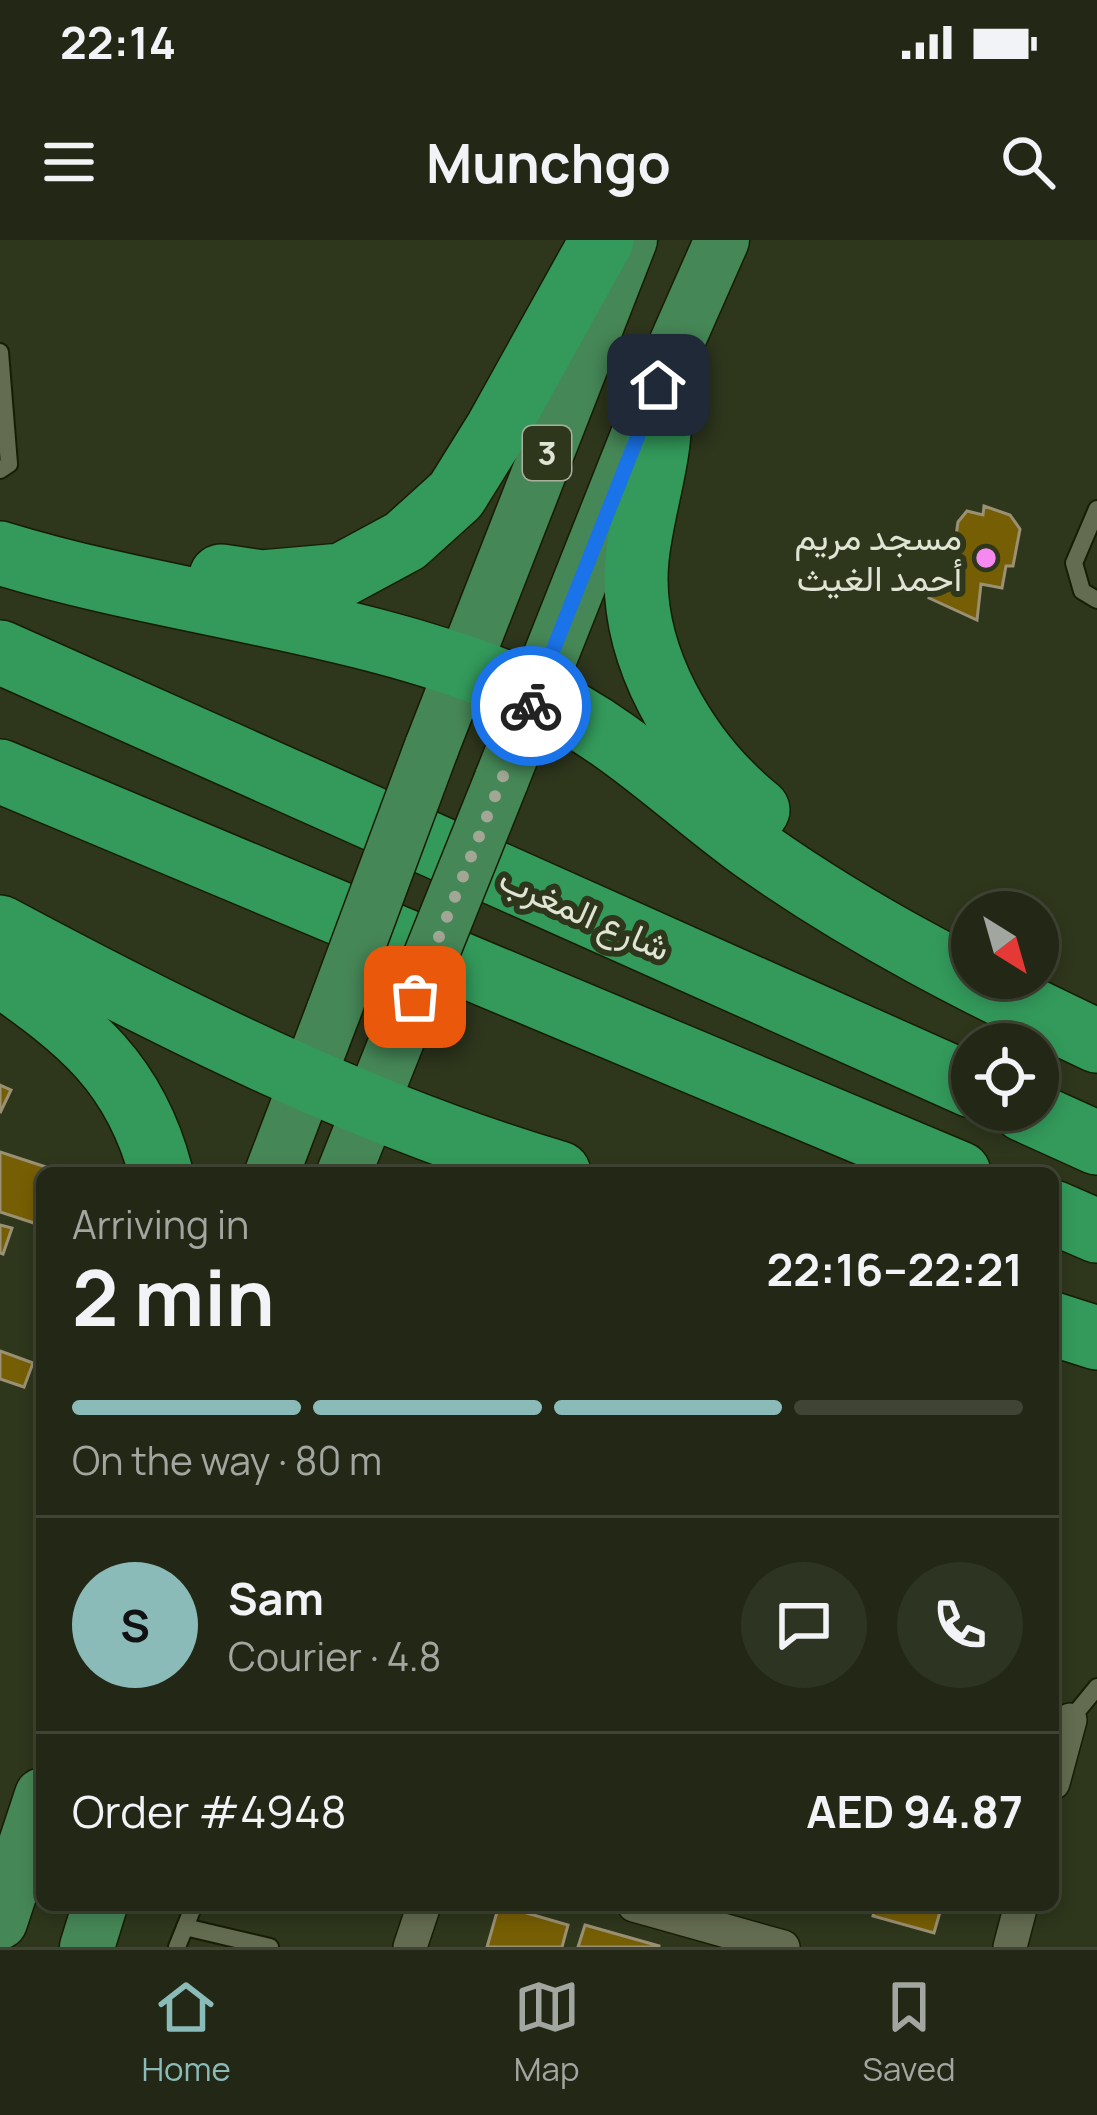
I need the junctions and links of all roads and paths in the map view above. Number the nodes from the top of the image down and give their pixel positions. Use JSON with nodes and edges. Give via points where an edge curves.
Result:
{"nodes":[{"id":1,"x":602,"y":240,"type":"edge"},
{"id":2,"x":630,"y":240,"type":"edge"},
{"id":3,"x":722,"y":240,"type":"edge"},
{"id":4,"x":0,"y":352,"type":"edge"},
{"id":5,"x":658,"y":385,"type":"junction"},
{"id":6,"x":0,"y":470,"type":"edge"},
{"id":7,"x":1097,"y":509,"type":"edge"},
{"id":8,"x":0,"y":549,"type":"edge"},
{"id":9,"x":1097,"y":600,"type":"edge"},
{"id":10,"x":0,"y":652,"type":"edge"},
{"id":11,"x":464,"y":666,"type":"junction"},
{"id":12,"x":535,"y":695,"type":"junction"},
{"id":13,"x":0,"y":771,"type":"edge"},
{"id":14,"x":0,"y":927,"type":"edge"},
{"id":15,"x":934,"y":958,"type":"junction"},
{"id":16,"x":0,"y":974,"type":"edge"},
{"id":17,"x":1097,"y":1041,"type":"edge"},
{"id":18,"x":951,"y":1078,"type":"edge"},
{"id":19,"x":307,"y":1080,"type":"junction"},
{"id":20,"x":370,"y":1103,"type":"junction"},
{"id":21,"x":1059,"y":1126,"type":"edge"},
{"id":22,"x":1097,"y":1143,"type":"edge"},
{"id":23,"x":159,"y":1167,"type":"edge"},
{"id":24,"x":274,"y":1167,"type":"edge"},
{"id":25,"x":346,"y":1167,"type":"edge"},
{"id":26,"x":543,"y":1167,"type":"edge"},
{"id":27,"x":945,"y":1167,"type":"edge"},
{"id":28,"x":1059,"y":1215,"type":"edge"},
{"id":29,"x":1097,"y":1231,"type":"edge"},
{"id":30,"x":1059,"y":1326,"type":"edge"},
{"id":31,"x":1097,"y":1338,"type":"edge"},
{"id":32,"x":1097,"y":1687,"type":"edge"},
{"id":33,"x":1073,"y":1720,"type":"edge"},
{"id":34,"x":1059,"y":1765,"type":"edge"},
{"id":35,"x":36,"y":1813,"type":"edge"},
{"id":36,"x":98,"y":1911,"type":"edge"},
{"id":37,"x":191,"y":1911,"type":"edge"},
{"id":38,"x":422,"y":1911,"type":"edge"},
{"id":39,"x":655,"y":1911,"type":"edge"},
{"id":40,"x":1019,"y":1911,"type":"edge"},
{"id":41,"x":0,"y":1922,"type":"edge"},
{"id":42,"x":184,"y":1927,"type":"junction"},
{"id":43,"x":86,"y":1947,"type":"edge"},
{"id":44,"x":177,"y":1947,"type":"edge"},
{"id":45,"x":270,"y":1947,"type":"edge"},
{"id":46,"x":410,"y":1947,"type":"edge"},
{"id":47,"x":783,"y":1947,"type":"edge"},
{"id":48,"x":1010,"y":1947,"type":"edge"}],
"edges":[{"from":1,"to":8,"type":"highway","via":[[456,495],[405,541],[342,575],[262,582]]},
{"from":2,"to":11,"type":"main road","number":"3"},
{"from":3,"to":5,"type":"main road","number":"3"},
{"from":4,"to":6,"type":"lane","via":[[9,434],[9,464]]},
{"from":5,"to":12,"type":"main road","number":"3"},
{"from":5,"to":15,"type":"highway","via":[[662,430],[637,591],[668,697],[723,778]]},
{"from":7,"to":9,"type":"lane","via":[[1074,563],[1082,591]]},
{"from":8,"to":11,"type":"highway","via":[[65,573]]},
{"from":10,"to":18,"type":"highway","name":"شارع المغرب"},
{"from":11,"to":12,"type":"highway"},
{"from":11,"to":19,"type":"main road","number":"3","bridge":true},
{"from":12,"to":15,"type":"highway","via":[[628,748],[832,903]]},
{"from":12,"to":20,"type":"main road","number":"3","bridge":true},
{"from":13,"to":27,"type":"highway"},
{"from":14,"to":19,"type":"highway"},
{"from":15,"to":17,"type":"highway"},
{"from":16,"to":23,"type":"highway","via":[[73,1025],[103,1058],[139,1112]]},
{"from":19,"to":20,"type":"highway"},
{"from":19,"to":24,"type":"main road","number":"3"},
{"from":20,"to":25,"type":"main road","number":"3"},
{"from":20,"to":26,"type":"highway"},
{"from":21,"to":22,"type":"highway"},
{"from":28,"to":29,"type":"highway"},
{"from":30,"to":31,"type":"highway"},
{"from":32,"to":33,"type":"lane"},
{"from":33,"to":34,"type":"street"},
{"from":35,"to":41,"type":"main road"},
{"from":36,"to":43,"type":"main road"},
{"from":37,"to":42,"type":"lane"},
{"from":38,"to":46,"type":"street"},
{"from":39,"to":47,"type":"street"},
{"from":40,"to":48,"type":"street"},
{"from":42,"to":44,"type":"lane"},
{"from":42,"to":45,"type":"lane"}]}
